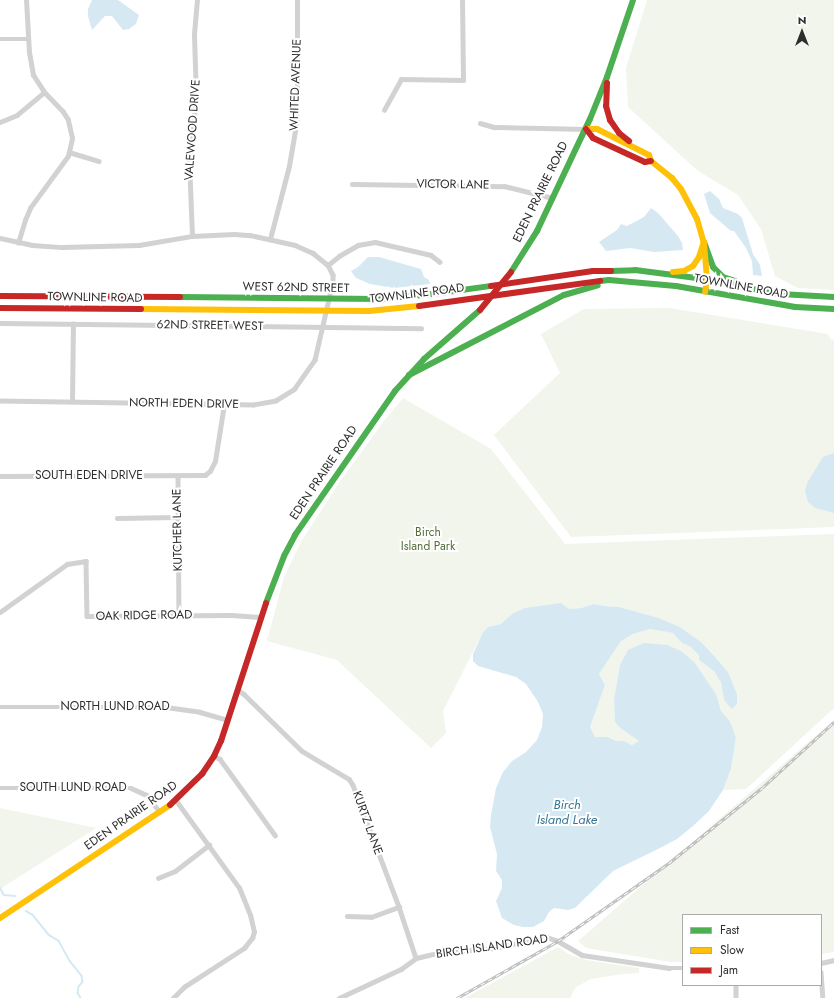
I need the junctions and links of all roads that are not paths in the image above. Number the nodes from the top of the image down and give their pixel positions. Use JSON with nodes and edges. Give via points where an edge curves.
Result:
{"nodes":[{"id":1,"x":26,"y":0,"type":"edge"},
{"id":2,"x":197,"y":0,"type":"edge"},
{"id":3,"x":297,"y":0,"type":"edge"},
{"id":4,"x":462,"y":0,"type":"edge"},
{"id":5,"x":633,"y":0,"type":"edge"},
{"id":6,"x":0,"y":39,"type":"edge"},
{"id":7,"x":28,"y":39,"type":"junction"},
{"id":8,"x":607,"y":77,"type":"junction"},
{"id":9,"x":44,"y":92,"type":"junction"},
{"id":10,"x":384,"y":110,"type":"dead end"},
{"id":11,"x":0,"y":122,"type":"edge"},
{"id":12,"x":480,"y":124,"type":"dead end"},
{"id":13,"x":586,"y":129,"type":"junction"},
{"id":14,"x":640,"y":150,"type":"junction"},
{"id":15,"x":69,"y":152,"type":"junction"},
{"id":16,"x":99,"y":161,"type":"dead end"},
{"id":17,"x":651,"y":162,"type":"junction"},
{"id":18,"x":352,"y":184,"type":"dead end"},
{"id":19,"x":553,"y":198,"type":"junction"},
{"id":20,"x":192,"y":236,"type":"junction"},
{"id":21,"x":0,"y":238,"type":"edge"},
{"id":22,"x":270,"y":239,"type":"junction"},
{"id":23,"x":704,"y":242,"type":"junction"},
{"id":24,"x":18,"y":243,"type":"junction"},
{"id":25,"x":440,"y":262,"type":"dead end"},
{"id":26,"x":328,"y":265,"type":"junction"},
{"id":27,"x":657,"y":272,"type":"junction"},
{"id":28,"x":707,"y":280,"type":"junction"},
{"id":29,"x":628,"y":282,"type":"junction"},
{"id":30,"x":705,"y":292,"type":"junction"},
{"id":31,"x":0,"y":296,"type":"edge"},
{"id":32,"x":794,"y":296,"type":"junction"},
{"id":33,"x":834,"y":297,"type":"edge"},
{"id":34,"x":329,"y":300,"type":"junction"},
{"id":35,"x":0,"y":308,"type":"edge"},
{"id":36,"x":834,"y":309,"type":"edge"},
{"id":37,"x":326,"y":312,"type":"junction"},
{"id":38,"x":0,"y":323,"type":"edge"},
{"id":39,"x":73,"y":324,"type":"junction"},
{"id":40,"x":322,"y":327,"type":"junction"},
{"id":41,"x":421,"y":328,"type":"dead end"},
{"id":42,"x":409,"y":375,"type":"junction"},
{"id":43,"x":0,"y":402,"type":"edge"},
{"id":44,"x":72,"y":402,"type":"junction"},
{"id":45,"x":224,"y":404,"type":"junction"},
{"id":46,"x":0,"y":476,"type":"edge"},
{"id":47,"x":178,"y":476,"type":"junction"},
{"id":48,"x":178,"y":517,"type":"junction"},
{"id":49,"x":117,"y":518,"type":"dead end"},
{"id":50,"x":0,"y":612,"type":"edge"},
{"id":51,"x":179,"y":616,"type":"junction"},
{"id":52,"x":261,"y":616,"type":"junction"},
{"id":53,"x":238,"y":690,"type":"junction"},
{"id":54,"x":0,"y":707,"type":"edge"},
{"id":55,"x":228,"y":720,"type":"junction"},
{"id":56,"x":214,"y":756,"type":"junction"},
{"id":57,"x":0,"y":788,"type":"edge"},
{"id":58,"x":176,"y":801,"type":"junction"},
{"id":59,"x":160,"y":812,"type":"junction"},
{"id":60,"x":275,"y":835,"type":"dead end"},
{"id":61,"x":209,"y":845,"type":"junction"},
{"id":62,"x":158,"y":878,"type":"dead end"},
{"id":63,"x":399,"y":907,"type":"junction"},
{"id":64,"x":348,"y":916,"type":"dead end"},
{"id":65,"x":0,"y":918,"type":"edge"},
{"id":66,"x":416,"y":958,"type":"junction"},
{"id":67,"x":834,"y":960,"type":"edge"},
{"id":68,"x":822,"y":963,"type":"edge"},
{"id":69,"x":682,"y":968,"type":"edge"},
{"id":70,"x":822,"y":985,"type":"edge"},
{"id":71,"x":736,"y":986,"type":"edge"},
{"id":72,"x":172,"y":998,"type":"edge"},
{"id":73,"x":339,"y":998,"type":"edge"},
{"id":74,"x":736,"y":998,"type":"edge"},
{"id":75,"x":823,"y":998,"type":"edge"}],
"edges":[{"from":1,"to":7,"type":"street"},
{"from":2,"to":20,"type":"street","name":"VALEWOOD DRIVE","via":[[194,34],[196,99],[189,161]]},
{"from":3,"to":22,"type":"street","name":"WHITED AVENUE","via":[[297,119],[289,166]]},
{"from":4,"to":10,"type":"street","via":[[463,80],[401,79]]},
{"from":5,"to":8,"type":"main road","name":"EDEN PRAIRIE ROAD"},
{"from":6,"to":7,"type":"street"},
{"from":7,"to":9,"type":"street","via":[[32,70]]},
{"from":8,"to":13,"type":"main road","name":"EDEN PRAIRIE ROAD"},
{"from":8,"to":14,"type":"main road","via":[[606,106],[610,120],[619,133]]},
{"from":9,"to":11,"type":"street","via":[[17,115]]},
{"from":9,"to":15,"type":"street","via":[[68,120],[72,138]]},
{"from":12,"to":13,"type":"street","via":[[494,127]]},
{"from":13,"to":14,"type":"main road","via":[[597,129]]},
{"from":13,"to":17,"type":"main road","via":[[593,138],[645,162]]},
{"from":13,"to":19,"type":"main road","name":"EDEN PRAIRIE ROAD"},
{"from":14,"to":17,"type":"main road","via":[[649,155]]},
{"from":15,"to":16,"type":"street"},
{"from":15,"to":24,"type":"street","via":[[30,208]]},
{"from":17,"to":23,"type":"main road","via":[[672,178],[681,189],[697,219]]},
{"from":18,"to":19,"type":"street","name":"VICTOR LANE","via":[[504,186]]},
{"from":19,"to":42,"type":"main road","name":"EDEN PRAIRIE ROAD","bridge":true,"via":[[537,231],[511,272],[480,310]]},
{"from":20,"to":22,"type":"street","via":[[234,234]]},
{"from":20,"to":24,"type":"street","via":[[139,245],[54,247]]},
{"from":21,"to":24,"type":"street"},
{"from":22,"to":26,"type":"street","via":[[303,248]]},
{"from":23,"to":27,"type":"main road","via":[[699,257],[690,268]]},
{"from":23,"to":28,"type":"main road"},
{"from":23,"to":32,"type":"main road","via":[[711,264],[723,277],[736,282],[791,292]]},
{"from":25,"to":26,"type":"street","via":[[431,255],[375,242],[358,245]]},
{"from":26,"to":34,"type":"street","name":"NORTH EDEN DRIVE","via":[[333,275]]},
{"from":27,"to":28,"type":"main road","name":"WEST 62ND STREET"},
{"from":27,"to":34,"type":"main road","name":"WEST 62ND STREET","via":[[593,271],[406,297]]},
{"from":28,"to":30,"type":"main road"},
{"from":28,"to":32,"type":"main road","name":"WEST 62ND STREET"},
{"from":29,"to":30,"type":"main road","name":"TOWNLINE ROAD","via":[[652,283]]},
{"from":29,"to":37,"type":"main road","name":"TOWNLINE ROAD","via":[[594,281],[405,308]]},
{"from":29,"to":42,"type":"main road","via":[[586,287],[564,295]]},
{"from":30,"to":36,"type":"main road","name":"TOWNLINE ROAD","via":[[795,308]]},
{"from":31,"to":34,"type":"main road","name":"WEST 62ND STREET"},
{"from":32,"to":33,"type":"main road"},
{"from":34,"to":37,"type":"street","name":"NORTH EDEN DRIVE"},
{"from":35,"to":37,"type":"main road","name":"TOWNLINE ROAD"},
{"from":37,"to":40,"type":"street","name":"NORTH EDEN DRIVE"},
{"from":38,"to":39,"type":"street","name":"62ND STREET WEST"},
{"from":39,"to":40,"type":"street","name":"62ND STREET WEST"},
{"from":39,"to":44,"type":"street"},
{"from":40,"to":41,"type":"street","name":"62ND STREET WEST"},
{"from":40,"to":45,"type":"street","name":"NORTH EDEN DRIVE","via":[[316,360],[296,389],[276,401],[265,404]]},
{"from":42,"to":52,"type":"main road","name":"EDEN PRAIRIE ROAD","via":[[384,404],[295,535],[284,556]]},
{"from":43,"to":44,"type":"street","name":"NORTH EDEN DRIVE"},
{"from":44,"to":45,"type":"street","name":"NORTH EDEN DRIVE"},
{"from":45,"to":47,"type":"street","name":"KUTCHER LANE","via":[[213,467],[205,474]]},
{"from":46,"to":47,"type":"street","name":"SOUTH EDEN DRIVE"},
{"from":47,"to":48,"type":"street","name":"KUTCHER LANE"},
{"from":48,"to":49,"type":"street"},
{"from":48,"to":51,"type":"street","name":"KUTCHER LANE"},
{"from":50,"to":51,"type":"street","name":"OAK RIDGE ROAD","via":[[67,564],[86,561],[87,616]]},
{"from":51,"to":52,"type":"street","name":"OAK RIDGE ROAD"},
{"from":52,"to":53,"type":"main road","name":"EDEN PRAIRIE ROAD"},
{"from":53,"to":55,"type":"main road","name":"EDEN PRAIRIE ROAD"},
{"from":53,"to":63,"type":"street","name":"KURTZ LANE","via":[[302,751],[349,779]]},
{"from":54,"to":55,"type":"street","name":"NORTH LUND ROAD","via":[[166,707],[200,712]]},
{"from":55,"to":56,"type":"main road","name":"EDEN PRAIRIE ROAD"},
{"from":56,"to":58,"type":"main road","name":"EDEN PRAIRIE ROAD","via":[[195,782]]},
{"from":56,"to":60,"type":"street","via":[[220,760]]},
{"from":57,"to":59,"type":"street","name":"SOUTH LUND ROAD","via":[[131,788],[147,795]]},
{"from":58,"to":59,"type":"main road","name":"EDEN PRAIRIE ROAD"},
{"from":58,"to":61,"type":"street"},
{"from":59,"to":65,"type":"main road","name":"EDEN PRAIRIE ROAD"},
{"from":61,"to":62,"type":"street","via":[[175,872]]},
{"from":61,"to":72,"type":"street","via":[[239,888],[253,926],[252,938],[244,948],[184,987]]},
{"from":63,"to":64,"type":"street","via":[[371,917]]},
{"from":63,"to":66,"type":"street","name":"KURTZ LANE"},
{"from":66,"to":69,"type":"street","name":"BIRCH ISLAND ROAD","via":[[495,948],[551,937],[582,955]]},
{"from":66,"to":73,"type":"street","via":[[401,969]]},
{"from":67,"to":68,"type":"street"},
{"from":70,"to":75,"type":"street"},
{"from":71,"to":74,"type":"street"}]}
